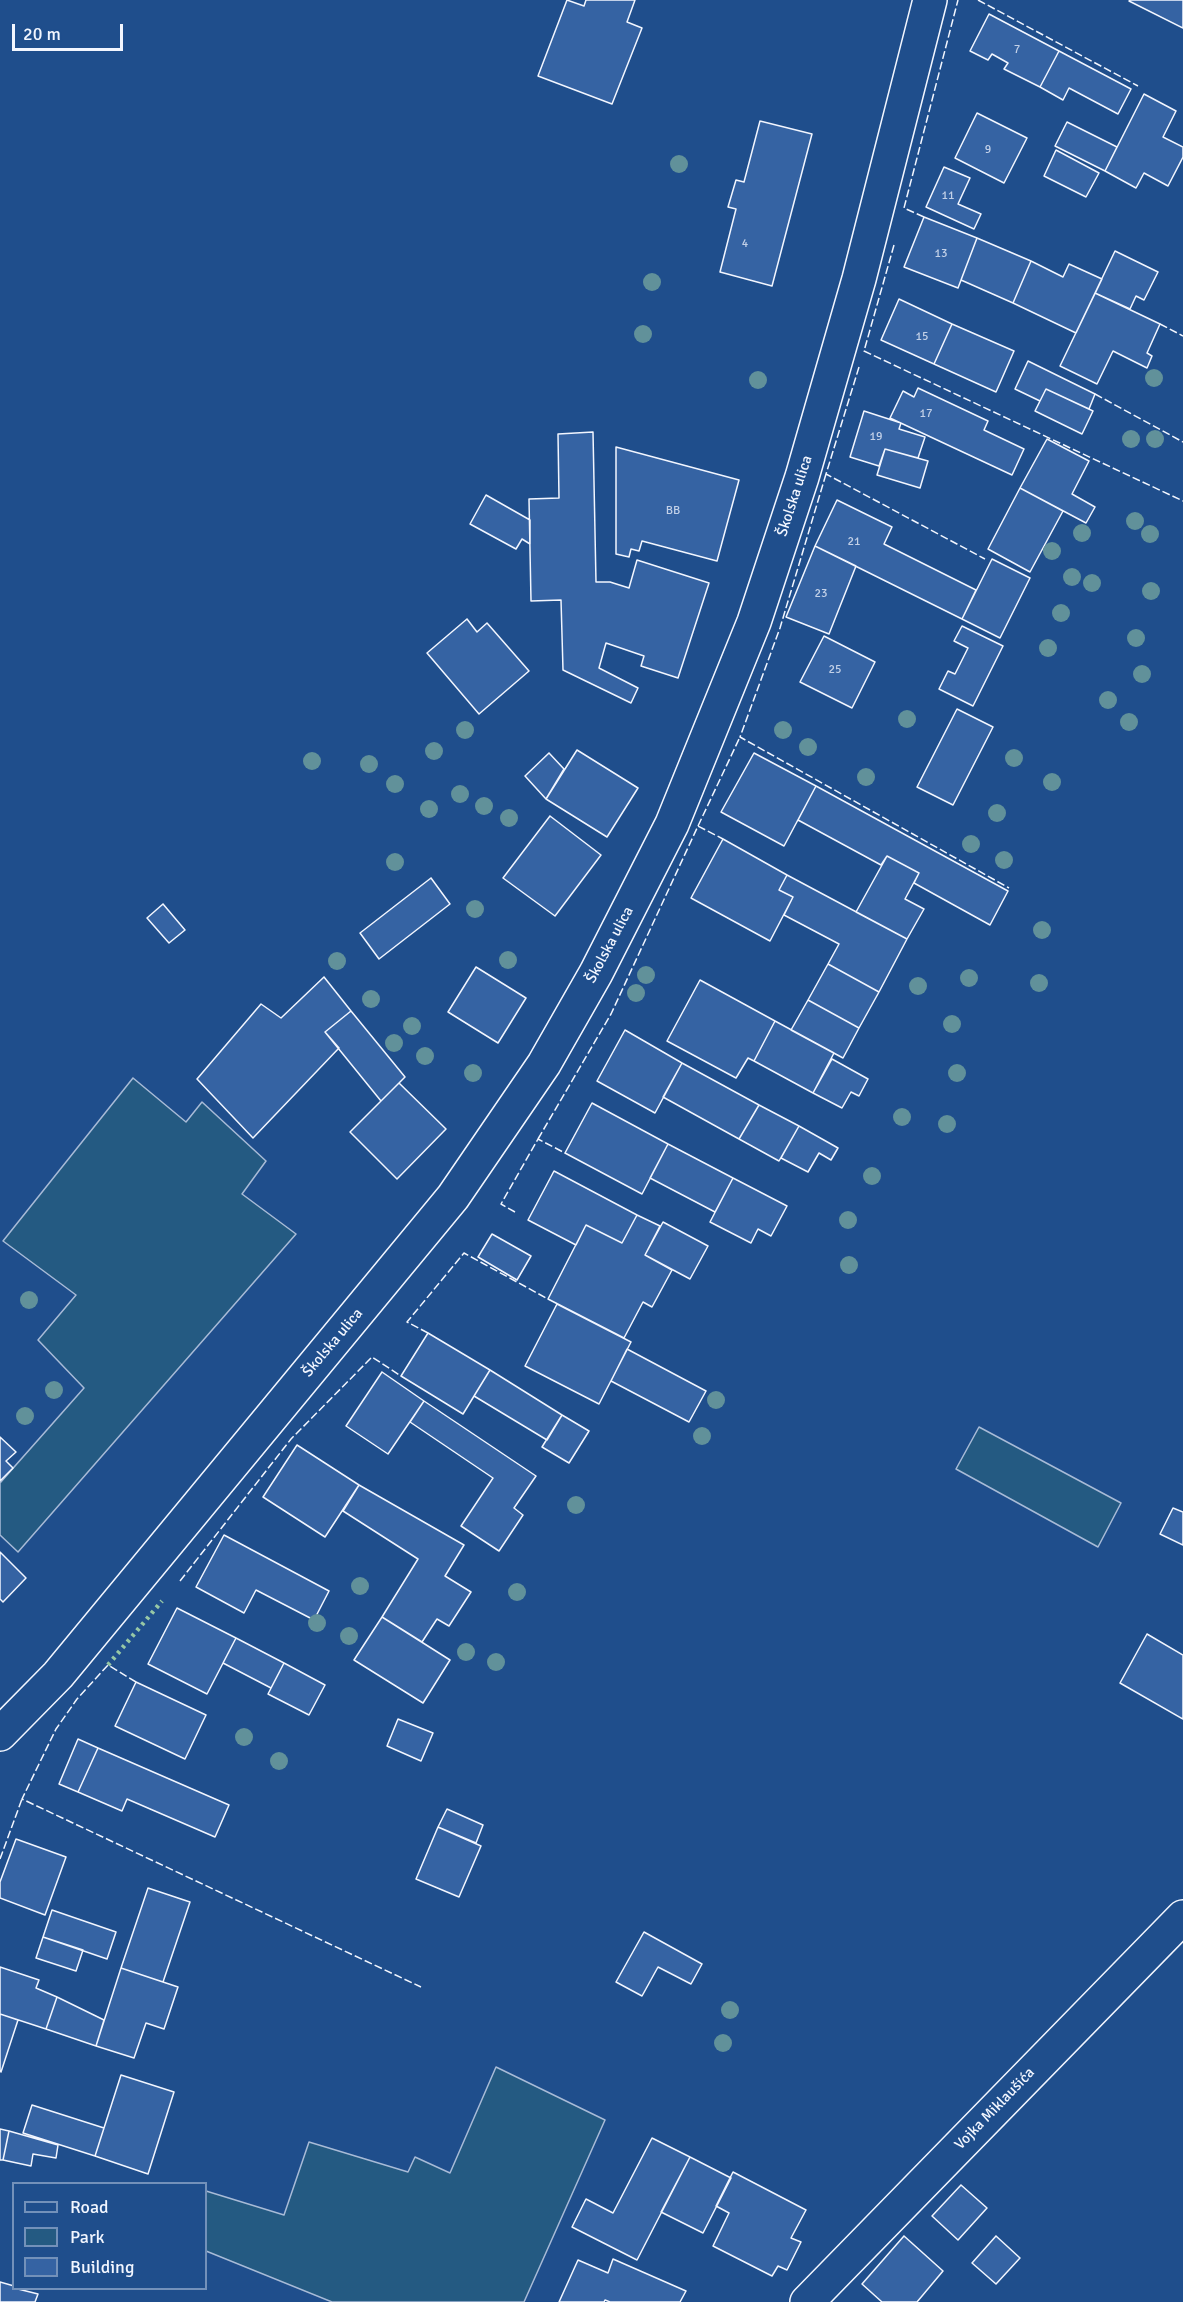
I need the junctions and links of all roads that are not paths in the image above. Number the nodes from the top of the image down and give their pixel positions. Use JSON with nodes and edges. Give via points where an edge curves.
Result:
{"nodes":[{"id":1,"x":930,"y":0,"type":"edge"},
{"id":2,"x":0,"y":1734,"type":"edge"},
{"id":3,"x":1183,"y":1917,"type":"edge"},
{"id":4,"x":807,"y":2302,"type":"edge"}],
"edges":[{"from":1,"to":2,"type":"street","name":"Školska ulica","via":[[859,279],[802,477],[754,622],[672,824],[596,973],[544,1064],[453,1197],[58,1675]]},
{"from":3,"to":4,"type":"street","name":"Vojka Miklaušića"}]}
